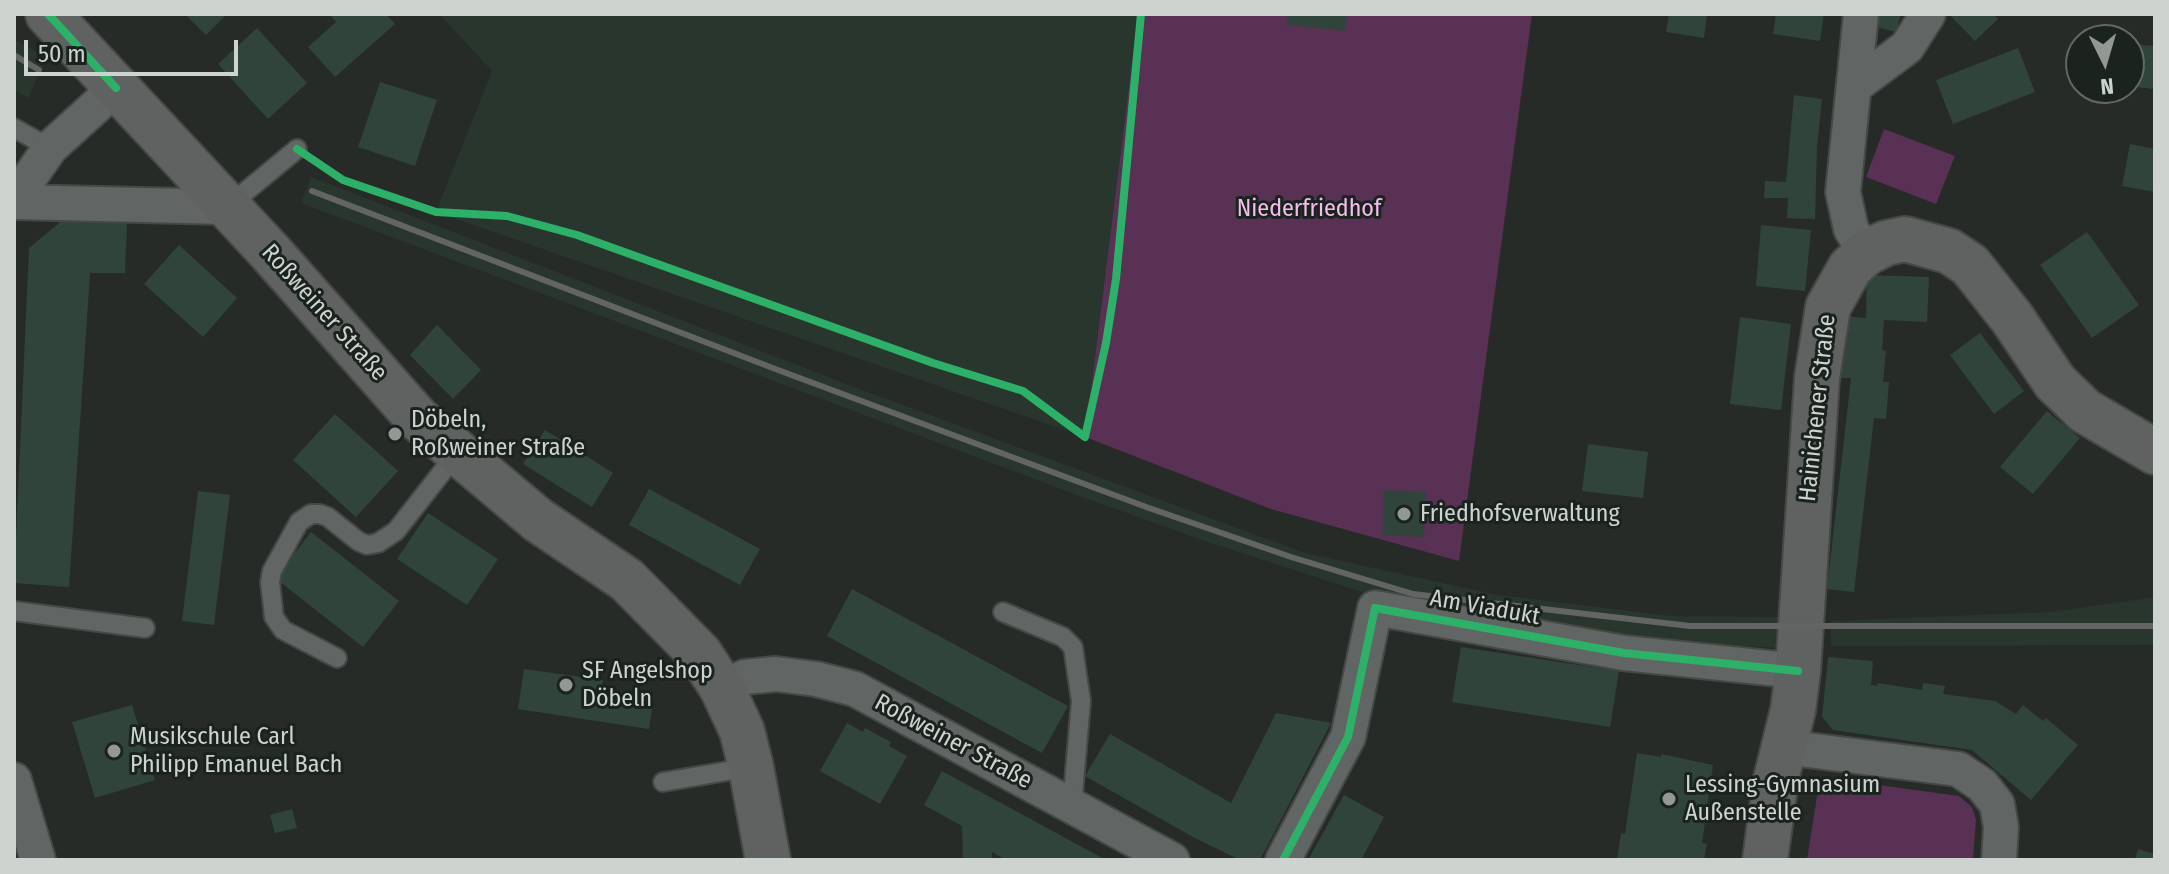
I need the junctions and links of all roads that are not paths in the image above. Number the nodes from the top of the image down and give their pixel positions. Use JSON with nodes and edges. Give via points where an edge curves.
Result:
{"nodes":[{"id":1,"x":48,"y":14,"type":"edge"},
{"id":2,"x":1861,"y":14,"type":"edge"},
{"id":3,"x":1928,"y":14,"type":"edge"},
{"id":4,"x":1856,"y":85,"type":"junction"},
{"id":5,"x":116,"y":88,"type":"junction"},
{"id":6,"x":14,"y":128,"type":"edge"},
{"id":7,"x":50,"y":148,"type":"junction"},
{"id":8,"x":297,"y":149,"type":"dead end"},
{"id":9,"x":14,"y":201,"type":"edge"},
{"id":10,"x":227,"y":207,"type":"junction"},
{"id":11,"x":1866,"y":253,"type":"junction"},
{"id":12,"x":2155,"y":452,"type":"edge"},
{"id":13,"x":457,"y":453,"type":"junction"},
{"id":14,"x":14,"y":611,"type":"edge"},
{"id":15,"x":1003,"y":612,"type":"dead end"},
{"id":16,"x":145,"y":628,"type":"dead end"},
{"id":17,"x":337,"y":658,"type":"dead end"},
{"id":18,"x":1798,"y":671,"type":"junction"},
{"id":19,"x":722,"y":688,"type":"junction"},
{"id":20,"x":1784,"y":747,"type":"junction"},
{"id":21,"x":751,"y":767,"type":"junction"},
{"id":22,"x":14,"y":780,"type":"edge"},
{"id":23,"x":663,"y":782,"type":"dead end"},
{"id":24,"x":1072,"y":806,"type":"junction"},
{"id":25,"x":38,"y":860,"type":"edge"},
{"id":26,"x":768,"y":860,"type":"edge"},
{"id":27,"x":1172,"y":860,"type":"edge"},
{"id":28,"x":1283,"y":860,"type":"edge"},
{"id":29,"x":1765,"y":860,"type":"edge"},
{"id":30,"x":1999,"y":860,"type":"edge"}],
"edges":[{"from":1,"to":5,"type":"main road","name":"Roßweiner Straße"},
{"from":2,"to":4,"type":"street"},
{"from":3,"to":4,"type":"street","via":[[1907,47]]},
{"from":4,"to":11,"type":"street","via":[[1843,192],[1851,229]]},
{"from":5,"to":7,"type":"street"},
{"from":5,"to":10,"type":"main road","name":"Roßweiner Straße"},
{"from":6,"to":7,"type":"lane"},
{"from":7,"to":9,"type":"street"},
{"from":8,"to":10,"type":"lane"},
{"from":9,"to":10,"type":"street"},
{"from":10,"to":13,"type":"main road","name":"Roßweiner Straße","via":[[417,418]]},
{"from":11,"to":12,"type":"main road","via":[[1905,239],[1949,251],[1970,265],[2055,382],[2085,411]]},
{"from":11,"to":18,"type":"main road","name":"Hainichener Straße","via":[[1850,268],[1828,307],[1817,378]]},
{"from":13,"to":17,"type":"lane","via":[[396,531],[378,543],[358,541],[320,514],[299,522],[272,571],[274,617],[283,630]]},
{"from":13,"to":19,"type":"main road","name":"Roßweiner Straße","via":[[538,520],[627,580],[700,654]]},
{"from":14,"to":16,"type":"lane"},
{"from":15,"to":24,"type":"lane","via":[[1063,637],[1073,647],[1081,701]]},
{"from":18,"to":20,"type":"main road","name":"Hainichener Straße"},
{"from":18,"to":28,"type":"street","name":"Am Viadukt","via":[[1624,653],[1375,608],[1348,737]]},
{"from":19,"to":21,"type":"main road","name":"Roßweiner Straße"},
{"from":19,"to":24,"type":"street","name":"Roßweiner Straße","via":[[745,677],[776,674],[855,689]]},
{"from":20,"to":29,"type":"main road","name":"Hainichener Straße"},
{"from":20,"to":30,"type":"street","via":[[1958,769],[1982,785],[1997,804]]},
{"from":21,"to":23,"type":"lane"},
{"from":21,"to":26,"type":"main road","name":"Roßweiner Straße"},
{"from":22,"to":25,"type":"street"},
{"from":24,"to":27,"type":"street","name":"Roßweiner Straße"}]}
